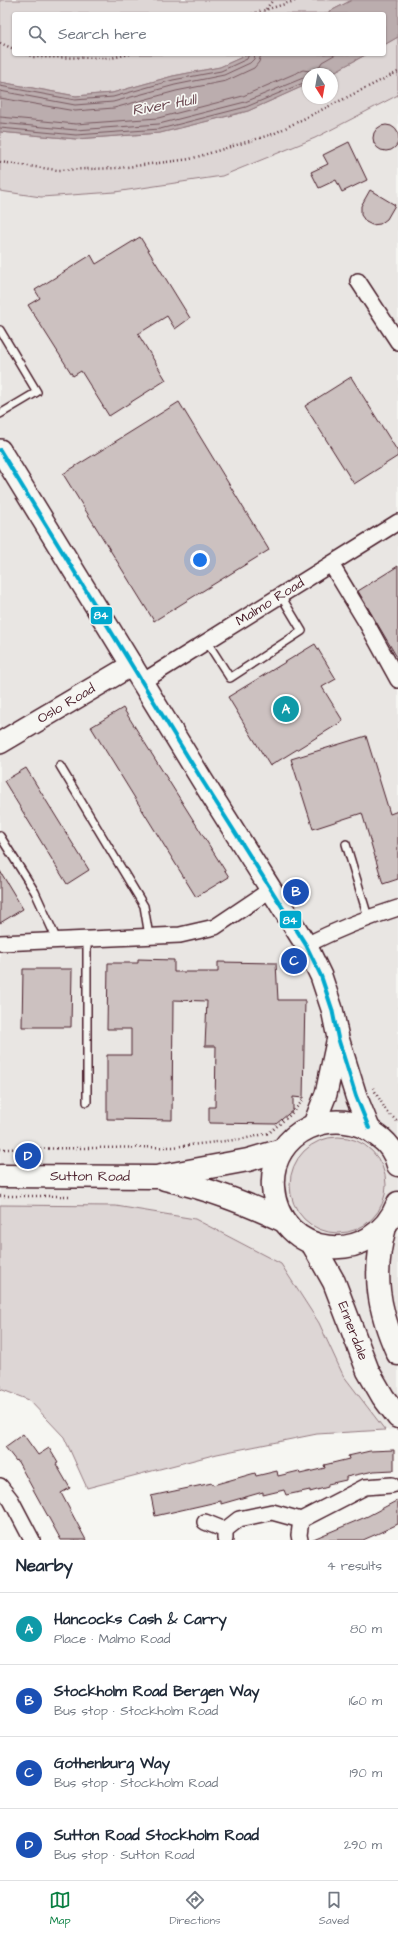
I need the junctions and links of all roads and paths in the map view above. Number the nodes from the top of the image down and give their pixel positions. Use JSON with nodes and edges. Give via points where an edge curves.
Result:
{"nodes":[{"id":1,"x":273,"y":0,"type":"edge"},
{"id":2,"x":298,"y":0,"type":"edge"},
{"id":3,"x":266,"y":10,"type":"junction"},
{"id":4,"x":259,"y":12,"type":"edge"},
{"id":5,"x":0,"y":43,"type":"edge"},
{"id":6,"x":12,"y":48,"type":"edge"},
{"id":7,"x":31,"y":56,"type":"edge"},
{"id":8,"x":120,"y":56,"type":"edge"},
{"id":9,"x":398,"y":72,"type":"edge"},
{"id":10,"x":0,"y":162,"type":"edge"},
{"id":11,"x":358,"y":281,"type":"dead end"},
{"id":12,"x":0,"y":330,"type":"edge"},
{"id":13,"x":398,"y":342,"type":"edge"},
{"id":14,"x":0,"y":414,"type":"edge"},
{"id":15,"x":0,"y":450,"type":"edge"},
{"id":16,"x":398,"y":522,"type":"edge"},
{"id":17,"x":331,"y":564,"type":"junction"},
{"id":18,"x":281,"y":596,"type":"junction"},
{"id":19,"x":207,"y":642,"type":"junction"},
{"id":20,"x":137,"y":673,"type":"junction"},
{"id":21,"x":398,"y":680,"type":"edge"},
{"id":22,"x":0,"y":743,"type":"edge"},
{"id":23,"x":60,"y":766,"type":"dead end"},
{"id":24,"x":0,"y":836,"type":"edge"},
{"id":25,"x":346,"y":844,"type":"dead end"},
{"id":26,"x":270,"y":890,"type":"junction"},
{"id":27,"x":398,"y":908,"type":"edge"},
{"id":28,"x":368,"y":917,"type":"junction"},
{"id":29,"x":149,"y":936,"type":"junction"},
{"id":30,"x":86,"y":939,"type":"junction"},
{"id":31,"x":57,"y":940,"type":"junction"},
{"id":32,"x":0,"y":943,"type":"edge"},
{"id":33,"x":306,"y":945,"type":"junction"},
{"id":34,"x":338,"y":1038,"type":"junction"},
{"id":35,"x":326,"y":1094,"type":"junction"},
{"id":36,"x":356,"y":1096,"type":"junction"},
{"id":37,"x":88,"y":1102,"type":"dead end"},
{"id":38,"x":398,"y":1122,"type":"edge"},
{"id":39,"x":314,"y":1124,"type":"junction"},
{"id":40,"x":369,"y":1128,"type":"junction"},
{"id":41,"x":392,"y":1145,"type":"edge"},
{"id":42,"x":0,"y":1149,"type":"edge"},
{"id":43,"x":282,"y":1150,"type":"junction"},
{"id":44,"x":398,"y":1165,"type":"edge"},
{"id":45,"x":0,"y":1176,"type":"edge"},
{"id":46,"x":156,"y":1177,"type":"junction"},
{"id":47,"x":0,"y":1196,"type":"edge"},
{"id":48,"x":77,"y":1196,"type":"dead end"},
{"id":49,"x":394,"y":1214,"type":"edge"},
{"id":50,"x":284,"y":1221,"type":"junction"},
{"id":51,"x":312,"y":1243,"type":"junction"},
{"id":52,"x":398,"y":1354,"type":"edge"},
{"id":53,"x":398,"y":1417,"type":"edge"},
{"id":54,"x":392,"y":1485,"type":"dead end"},
{"id":55,"x":0,"y":1486,"type":"edge"},
{"id":56,"x":301,"y":1520,"type":"junction"},
{"id":57,"x":204,"y":1522,"type":"dead end"},
{"id":58,"x":225,"y":1535,"type":"edge"},
{"id":59,"x":32,"y":1540,"type":"edge"},
{"id":60,"x":300,"y":1540,"type":"edge"}],
"edges":[{"from":1,"to":3,"type":"path"},
{"from":2,"to":3,"type":"path"},
{"from":3,"to":4,"type":"path"},
{"from":5,"to":6,"type":"path"},
{"from":7,"to":8,"type":"path"},
{"from":9,"to":10,"type":"path","via":[[273,134],[190,159],[119,168],[57,170]]},
{"from":11,"to":13,"type":"street"},
{"from":12,"to":14,"type":"lane","via":[[36,392]]},
{"from":15,"to":20,"type":"street"},
{"from":16,"to":17,"type":"street","name":"Malmo Road"},
{"from":17,"to":18,"type":"street","name":"Malmo Road"},
{"from":17,"to":21,"type":"street"},
{"from":18,"to":19,"type":"street","name":"Malmo Road"},
{"from":18,"to":19,"type":"lane","via":[[302,631],[230,678]]},
{"from":19,"to":20,"type":"street","name":"Malmo Road"},
{"from":20,"to":22,"type":"street","name":"Oslo Road"},
{"from":20,"to":26,"type":"street"},
{"from":23,"to":29,"type":"lane","via":[[144,906]]},
{"from":24,"to":31,"type":"lane","via":[[35,892]]},
{"from":25,"to":28,"type":"lane"},
{"from":26,"to":29,"type":"street","via":[[215,927],[180,935]]},
{"from":26,"to":33,"type":"street"},
{"from":27,"to":28,"type":"street"},
{"from":28,"to":33,"type":"street","via":[[334,930]]},
{"from":29,"to":30,"type":"street"},
{"from":30,"to":31,"type":"street"},
{"from":30,"to":37,"type":"lane"},
{"from":31,"to":32,"type":"street"},
{"from":33,"to":34,"type":"street","via":[[321,976]]},
{"from":34,"to":35,"type":"street"},
{"from":34,"to":36,"type":"street"},
{"from":35,"to":39,"type":"street"},
{"from":35,"to":42,"type":"path","via":[[312,1091],[269,1133],[244,1139],[173,1147]]},
{"from":36,"to":38,"type":"path","via":[[373,1088],[386,1112]]},
{"from":36,"to":40,"type":"street"},
{"from":39,"to":40,"type":"highway","via":[[333,1120],[352,1121]]},
{"from":39,"to":43,"type":"highway","via":[[296,1134]]},
{"from":40,"to":41,"type":"highway"},
{"from":41,"to":44,"type":"highway"},
{"from":43,"to":46,"type":"highway","via":[[248,1160]]},
{"from":43,"to":50,"type":"highway","via":[[275,1168],[273,1186],[276,1204]]},
{"from":45,"to":46,"type":"highway","name":"Sutton Road"},
{"from":46,"to":50,"type":"highway","via":[[239,1200]]},
{"from":47,"to":48,"type":"path"},
{"from":49,"to":51,"type":"highway","via":[[370,1239],[351,1247],[331,1248]]},
{"from":49,"to":52,"type":"highway","via":[[380,1245],[377,1277],[383,1311]]},
{"from":50,"to":51,"type":"highway","via":[[296,1234]]},
{"from":51,"to":53,"type":"highway","name":"Ennerdale","via":[[334,1282],[368,1371]]},
{"from":54,"to":56,"type":"street","via":[[365,1487]]},
{"from":55,"to":59,"type":"street","via":[[11,1500]]},
{"from":56,"to":58,"type":"street","via":[[272,1512],[239,1519]]},
{"from":56,"to":60,"type":"street"},
{"from":57,"to":58,"type":"street"}]}
